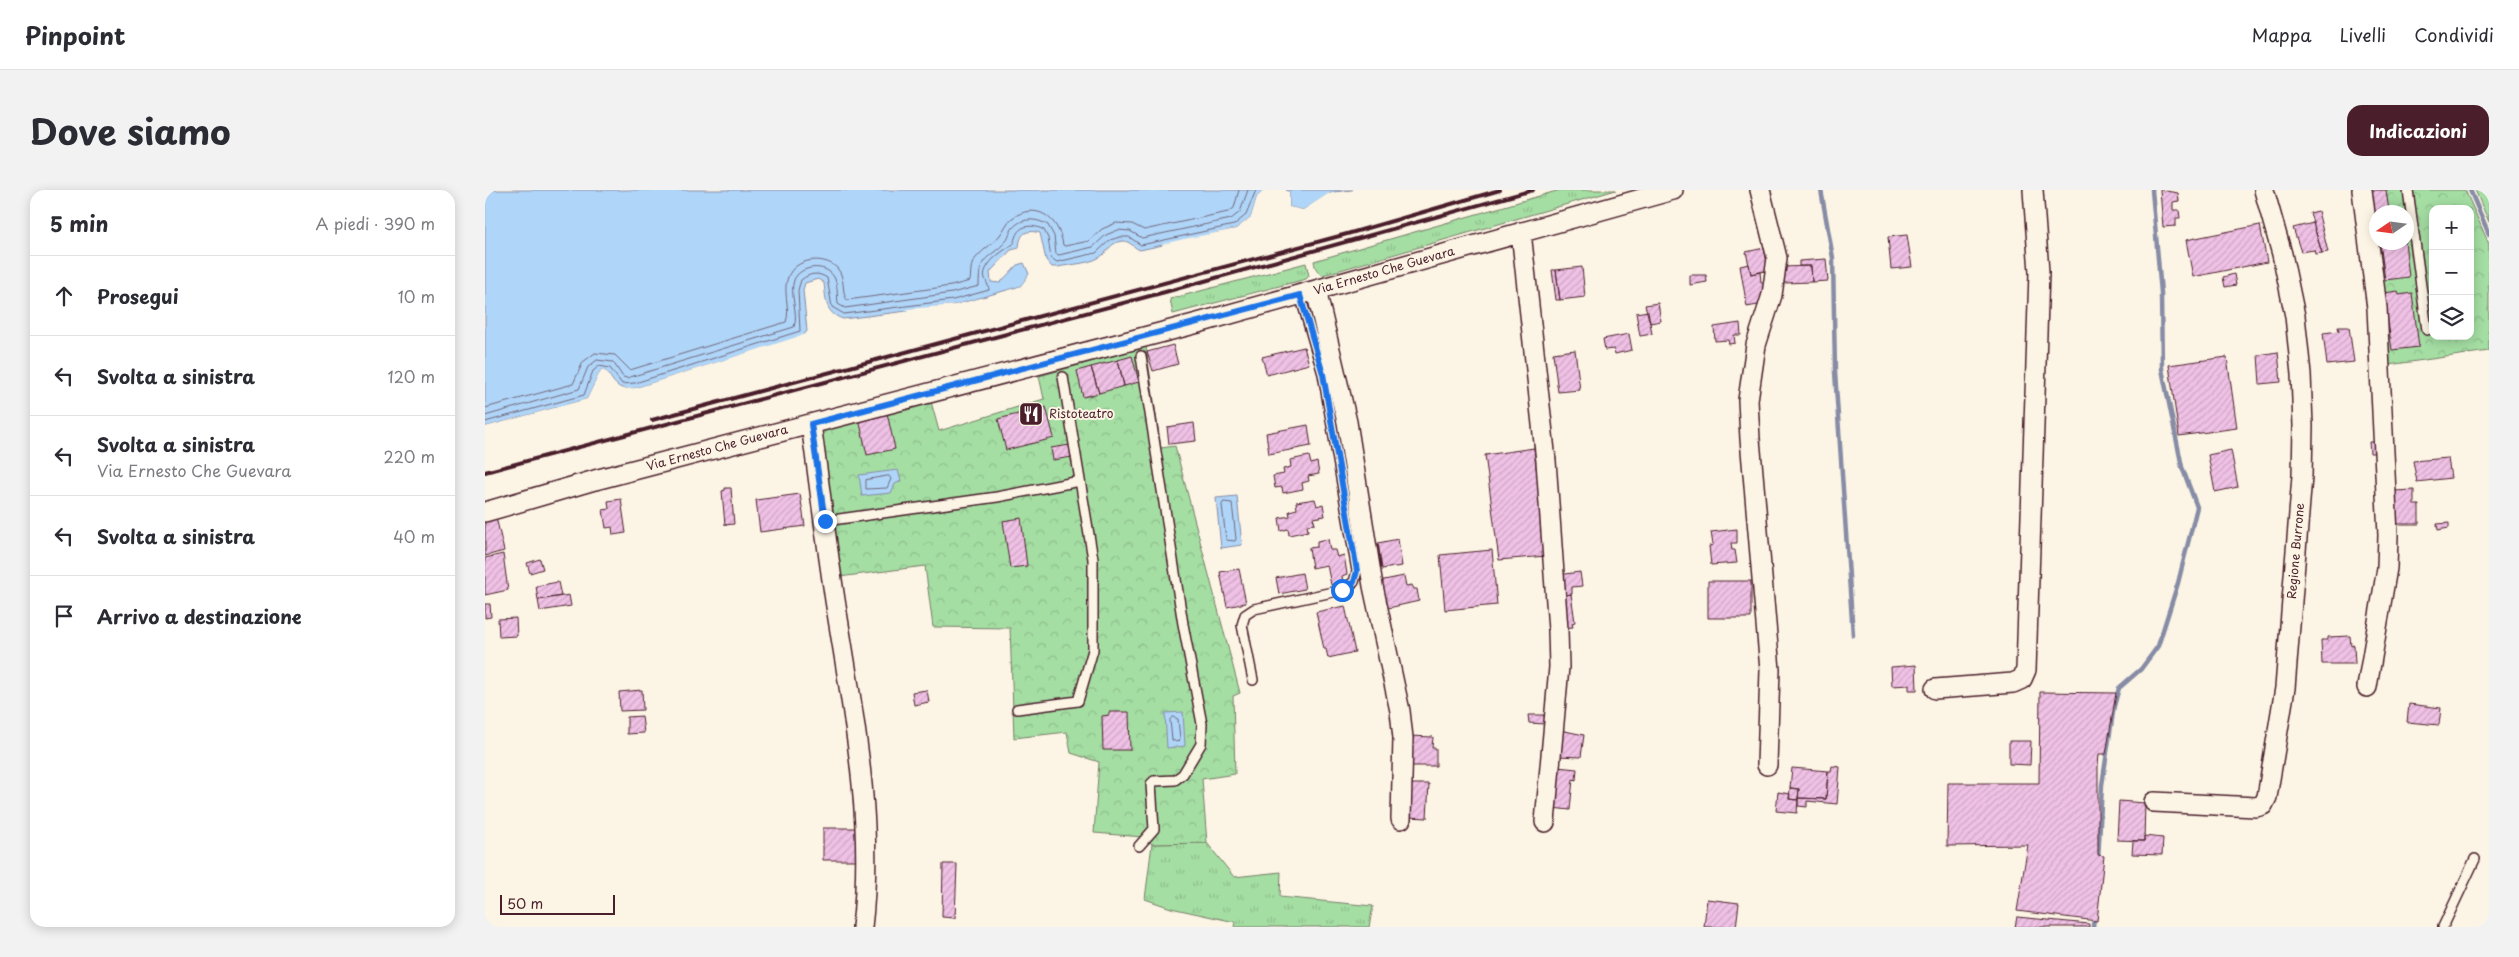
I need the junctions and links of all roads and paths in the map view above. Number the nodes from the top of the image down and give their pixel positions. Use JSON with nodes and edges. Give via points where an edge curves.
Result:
{"nodes":[{"id":1,"x":1673,"y":190,"type":"edge"},
{"id":2,"x":1760,"y":190,"type":"edge"},
{"id":3,"x":2033,"y":190,"type":"edge"},
{"id":4,"x":2264,"y":190,"type":"edge"},
{"id":5,"x":2362,"y":190,"type":"edge"},
{"id":6,"x":2407,"y":190,"type":"edge"},
{"id":7,"x":1521,"y":232,"type":"junction"},
{"id":8,"x":1308,"y":292,"type":"junction"},
{"id":9,"x":2427,"y":330,"type":"dead end"},
{"id":10,"x":1141,"y":356,"type":"dead end"},
{"id":11,"x":1063,"y":376,"type":"dead end"},
{"id":12,"x":811,"y":424,"type":"junction"},
{"id":13,"x":1080,"y":481,"type":"junction"},
{"id":14,"x":485,"y":512,"type":"edge"},
{"id":15,"x":825,"y":521,"type":"junction"},
{"id":16,"x":1253,"y":680,"type":"dead end"},
{"id":17,"x":2367,"y":687,"type":"dead end"},
{"id":18,"x":1935,"y":688,"type":"dead end"},
{"id":19,"x":1017,"y":709,"type":"dead end"},
{"id":20,"x":1767,"y":765,"type":"dead end"},
{"id":21,"x":2154,"y":802,"type":"dead end"},
{"id":22,"x":1401,"y":820,"type":"dead end"},
{"id":23,"x":1545,"y":822,"type":"dead end"},
{"id":24,"x":1139,"y":846,"type":"dead end"},
{"id":25,"x":2475,"y":859,"type":"dead end"},
{"id":26,"x":862,"y":927,"type":"edge"},
{"id":27,"x":2443,"y":927,"type":"edge"}],
"edges":[{"from":1,"to":7,"type":"street","name":"Via Ernesto Che Guevara"},
{"from":2,"to":20,"type":"street","via":[[1777,258],[1772,294],[1756,345],[1749,400],[1750,449],[1771,670]]},
{"from":3,"to":18,"type":"street","via":[[2038,281],[2026,670],[2022,679],[2013,684]]},
{"from":4,"to":21,"type":"street","name":"Regione Burrone","via":[[2295,316],[2303,426],[2285,688],[2267,797],[2256,807]]},
{"from":5,"to":17,"type":"street","via":[[2377,308],[2388,535],[2387,568]]},
{"from":6,"to":9,"type":"lane"},
{"from":7,"to":8,"type":"street","name":"Via Ernesto Che Guevara"},
{"from":7,"to":23,"type":"street","via":[[1546,461],[1558,630],[1559,667]]},
{"from":8,"to":12,"type":"street","name":"Via Ernesto Che Guevara"},
{"from":8,"to":16,"type":"lane","via":[[1357,571],[1354,582],[1342,590],[1254,610],[1245,615],[1242,625]]},
{"from":8,"to":22,"type":"street","via":[[1347,422],[1373,586],[1400,711],[1403,738]]},
{"from":10,"to":24,"type":"lane","via":[[1202,724],[1201,744],[1183,774],[1175,780],[1151,784],[1153,829]]},
{"from":11,"to":13,"type":"lane"},
{"from":12,"to":14,"type":"street","name":"Via Ernesto Che Guevara"},
{"from":12,"to":15,"type":"street"},
{"from":13,"to":15,"type":"lane","via":[[997,497]]},
{"from":13,"to":19,"type":"lane","via":[[1093,560],[1093,650],[1078,701]]},
{"from":15,"to":26,"type":"street","via":[[862,768],[866,874]]},
{"from":25,"to":27,"type":"lane"}]}
